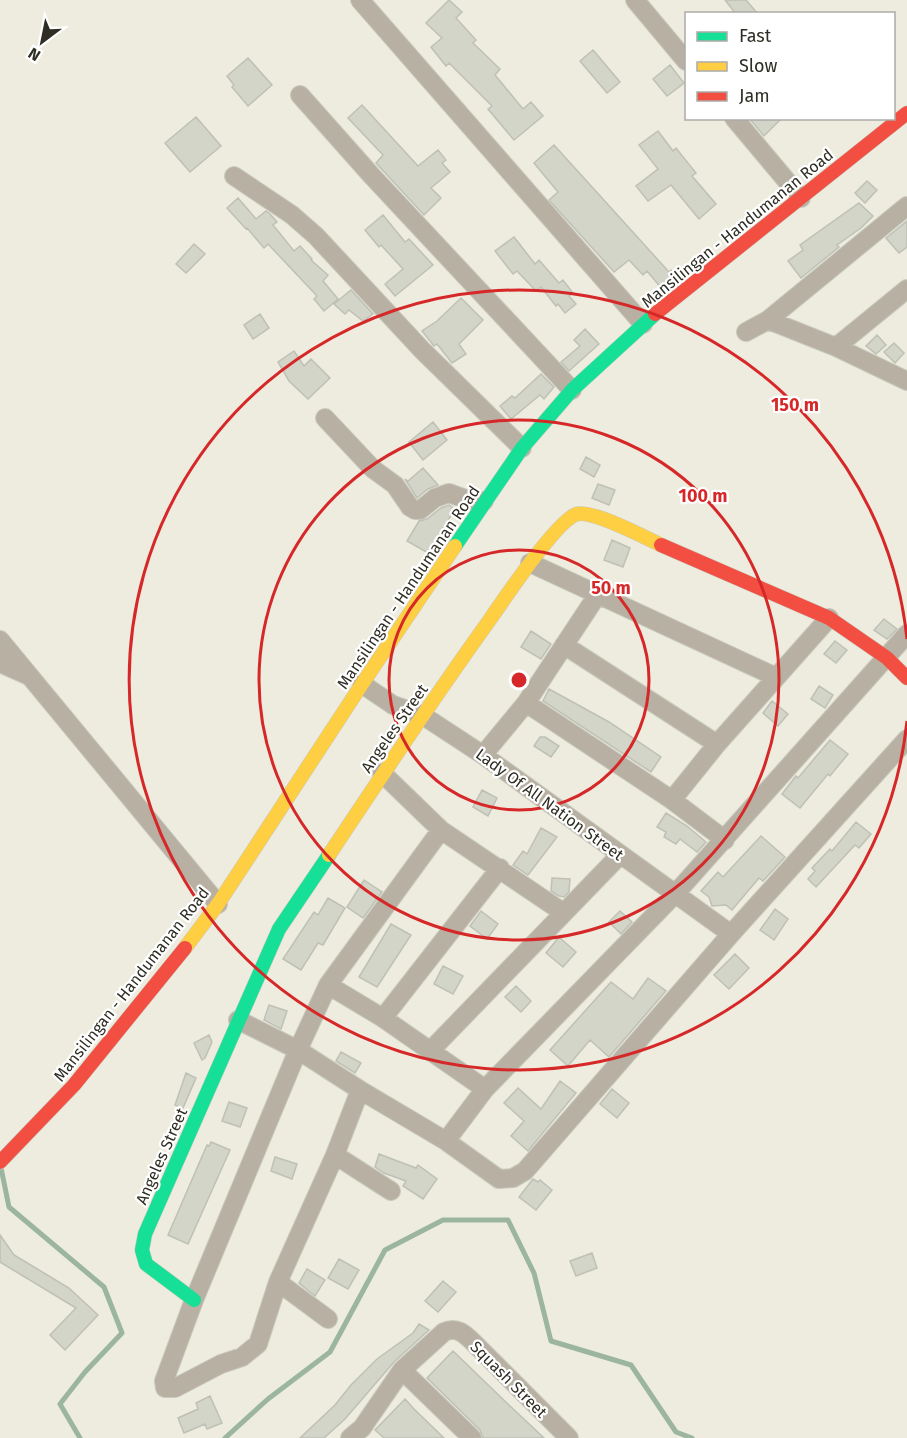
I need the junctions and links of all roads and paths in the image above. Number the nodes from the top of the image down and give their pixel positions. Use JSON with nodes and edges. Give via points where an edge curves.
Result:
{"nodes":[{"id":1,"x":360,"y":0,"type":"edge"},
{"id":2,"x":635,"y":0,"type":"edge"},
{"id":3,"x":685,"y":59,"type":"edge"},
{"id":4,"x":300,"y":95,"type":"dead end"},
{"id":5,"x":907,"y":113,"type":"edge"},
{"id":6,"x":736,"y":120,"type":"edge"},
{"id":7,"x":234,"y":176,"type":"dead end"},
{"id":8,"x":801,"y":198,"type":"junction"},
{"id":9,"x":907,"y":206,"type":"edge"},
{"id":10,"x":907,"y":289,"type":"edge"},
{"id":11,"x":768,"y":320,"type":"junction"},
{"id":12,"x":643,"y":324,"type":"junction"},
{"id":13,"x":746,"y":332,"type":"dead end"},
{"id":14,"x":836,"y":347,"type":"junction"},
{"id":15,"x":905,"y":376,"type":"edge"},
{"id":16,"x":572,"y":390,"type":"junction"},
{"id":17,"x":325,"y":418,"type":"dead end"},
{"id":18,"x":522,"y":448,"type":"junction"},
{"id":19,"x":484,"y":501,"type":"junction"},
{"id":20,"x":530,"y":563,"type":"junction"},
{"id":21,"x":598,"y":594,"type":"junction"},
{"id":22,"x":829,"y":618,"type":"junction"},
{"id":23,"x":907,"y":634,"type":"edge"},
{"id":24,"x":0,"y":640,"type":"edge"},
{"id":25,"x":564,"y":645,"type":"junction"},
{"id":26,"x":887,"y":658,"type":"junction"},
{"id":27,"x":0,"y":663,"type":"edge"},
{"id":28,"x":29,"y":675,"type":"junction"},
{"id":29,"x":776,"y":677,"type":"junction"},
{"id":30,"x":907,"y":678,"type":"edge"},
{"id":31,"x":362,"y":684,"type":"junction"},
{"id":32,"x":526,"y":703,"type":"junction"},
{"id":33,"x":422,"y":716,"type":"junction"},
{"id":34,"x":907,"y":739,"type":"edge"},
{"id":35,"x":717,"y":744,"type":"junction"},
{"id":36,"x":483,"y":755,"type":"junction"},
{"id":37,"x":382,"y":773,"type":"junction"},
{"id":38,"x":672,"y":800,"type":"junction"},
{"id":39,"x":441,"y":830,"type":"junction"},
{"id":40,"x":725,"y":840,"type":"junction"},
{"id":41,"x":620,"y":855,"type":"junction"},
{"id":42,"x":500,"y":868,"type":"junction"},
{"id":43,"x":676,"y":893,"type":"junction"},
{"id":44,"x":218,"y":904,"type":"junction"},
{"id":45,"x":564,"y":913,"type":"junction"},
{"id":46,"x":731,"y":934,"type":"junction"},
{"id":47,"x":328,"y":985,"type":"junction"},
{"id":48,"x":383,"y":1018,"type":"junction"},
{"id":49,"x":238,"y":1020,"type":"junction"},
{"id":50,"x":298,"y":1050,"type":"junction"},
{"id":51,"x":431,"y":1050,"type":"junction"},
{"id":52,"x":485,"y":1089,"type":"junction"},
{"id":53,"x":360,"y":1090,"type":"junction"},
{"id":54,"x":446,"y":1141,"type":"junction"},
{"id":55,"x":335,"y":1155,"type":"junction"},
{"id":56,"x":0,"y":1162,"type":"edge"},
{"id":57,"x":391,"y":1191,"type":"dead end"},
{"id":58,"x":278,"y":1282,"type":"junction"},
{"id":59,"x":194,"y":1300,"type":"junction"},
{"id":60,"x":328,"y":1319,"type":"dead end"},
{"id":61,"x":402,"y":1370,"type":"junction"},
{"id":62,"x":361,"y":1435,"type":"edge"},
{"id":63,"x":472,"y":1438,"type":"edge"},
{"id":64,"x":569,"y":1438,"type":"edge"}],
"edges":[{"from":1,"to":12,"type":"street"},
{"from":2,"to":3,"type":"street"},
{"from":4,"to":16,"type":"street"},
{"from":5,"to":8,"type":"street","name":"Mansilingan - Handumanan Road"},
{"from":6,"to":8,"type":"street"},
{"from":7,"to":18,"type":"street","via":[[316,236],[422,350]]},
{"from":8,"to":12,"type":"street","name":"Mansilingan - Handumanan Road"},
{"from":9,"to":11,"type":"street"},
{"from":10,"to":14,"type":"street"},
{"from":11,"to":13,"type":"street"},
{"from":11,"to":14,"type":"street"},
{"from":12,"to":16,"type":"street","name":"Mansilingan - Handumanan Road"},
{"from":14,"to":15,"type":"street"},
{"from":16,"to":18,"type":"street","name":"Mansilingan - Handumanan Road"},
{"from":17,"to":19,"type":"street","via":[[373,469],[395,485],[415,510],[448,493]]},
{"from":18,"to":19,"type":"street","name":"Mansilingan - Handumanan Road"},
{"from":19,"to":31,"type":"street","name":"Mansilingan - Handumanan Road"},
{"from":20,"to":21,"type":"street"},
{"from":20,"to":22,"type":"street","name":"Angeles Street","via":[[567,519],[591,514]]},
{"from":20,"to":33,"type":"street","name":"Angeles Street"},
{"from":21,"to":25,"type":"street"},
{"from":21,"to":29,"type":"street"},
{"from":22,"to":26,"type":"street","name":"Angeles Street"},
{"from":22,"to":29,"type":"street"},
{"from":23,"to":26,"type":"street"},
{"from":24,"to":28,"type":"street"},
{"from":25,"to":32,"type":"street"},
{"from":25,"to":35,"type":"street"},
{"from":26,"to":30,"type":"street","name":"Angeles Street"},
{"from":26,"to":40,"type":"street"},
{"from":27,"to":28,"type":"street"},
{"from":28,"to":44,"type":"street"},
{"from":29,"to":35,"type":"street"},
{"from":31,"to":33,"type":"street","name":"Lady Of All Nation Street","via":[[393,705]]},
{"from":31,"to":44,"type":"street","name":"Mansilingan - Handumanan Road"},
{"from":32,"to":36,"type":"street"},
{"from":32,"to":38,"type":"street"},
{"from":33,"to":36,"type":"street","name":"Lady Of All Nation Street"},
{"from":33,"to":37,"type":"street","name":"Angeles Street"},
{"from":34,"to":46,"type":"street"},
{"from":35,"to":38,"type":"street"},
{"from":36,"to":41,"type":"street","name":"Lady Of All Nation Street"},
{"from":37,"to":39,"type":"street"},
{"from":37,"to":49,"type":"street","name":"Angeles Street","via":[[279,929]]},
{"from":38,"to":40,"type":"street"},
{"from":39,"to":42,"type":"street"},
{"from":39,"to":47,"type":"street"},
{"from":40,"to":43,"type":"street"},
{"from":41,"to":43,"type":"street","name":"Lady Of All Nation Street"},
{"from":41,"to":45,"type":"street"},
{"from":42,"to":45,"type":"street"},
{"from":42,"to":48,"type":"street"},
{"from":43,"to":46,"type":"street","name":"Lady Of All Nation Street"},
{"from":43,"to":52,"type":"street"},
{"from":44,"to":56,"type":"street","name":"Mansilingan - Handumanan Road","via":[[74,1085]]},
{"from":45,"to":51,"type":"street"},
{"from":46,"to":54,"type":"street","via":[[525,1171],[513,1178],[500,1179]]},
{"from":47,"to":48,"type":"street"},
{"from":47,"to":50,"type":"street"},
{"from":48,"to":51,"type":"street"},
{"from":49,"to":50,"type":"street"},
{"from":49,"to":59,"type":"street","name":"Angeles Street","via":[[145,1234],[142,1250],[146,1264]]},
{"from":50,"to":53,"type":"street"},
{"from":50,"to":59,"type":"street"},
{"from":51,"to":52,"type":"street"},
{"from":52,"to":54,"type":"street"},
{"from":53,"to":54,"type":"street"},
{"from":53,"to":55,"type":"street"},
{"from":55,"to":57,"type":"street"},
{"from":55,"to":58,"type":"street"},
{"from":58,"to":59,"type":"street","via":[[258,1344],[242,1357],[175,1388],[165,1388],[164,1381]]},
{"from":58,"to":60,"type":"street"},
{"from":61,"to":62,"type":"street","name":"Squash Street"},
{"from":61,"to":63,"type":"street"},
{"from":61,"to":64,"type":"street","name":"Squash Street","via":[[444,1332],[458,1330]]}]}
